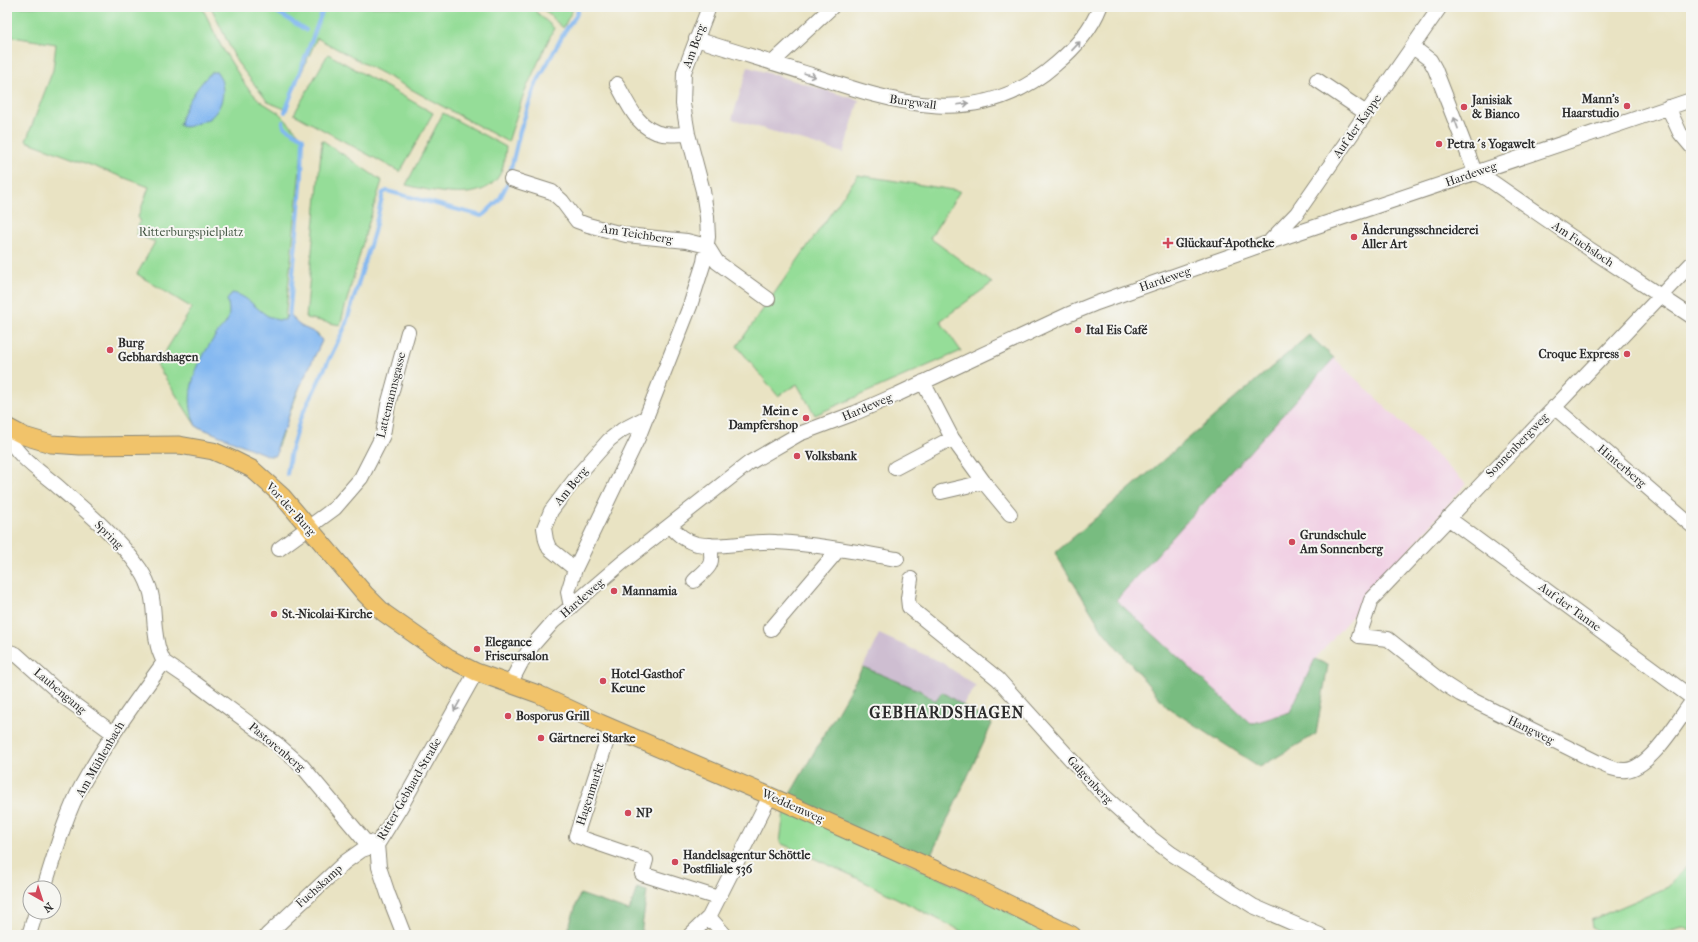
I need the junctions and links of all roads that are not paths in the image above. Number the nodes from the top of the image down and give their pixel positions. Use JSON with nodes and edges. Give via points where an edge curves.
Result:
{"nodes":[{"id":1,"x":709,"y":7,"type":"edge"},
{"id":2,"x":832,"y":7,"type":"edge"},
{"id":3,"x":1100,"y":7,"type":"edge"},
{"id":4,"x":1440,"y":7,"type":"edge"},
{"id":5,"x":696,"y":39,"type":"junction"},
{"id":6,"x":1413,"y":47,"type":"junction"},
{"id":7,"x":772,"y":63,"type":"junction"},
{"id":8,"x":1316,"y":80,"type":"dead end"},
{"id":9,"x":617,"y":84,"type":"dead end"},
{"id":10,"x":1691,"y":100,"type":"edge"},
{"id":11,"x":1668,"y":107,"type":"junction"},
{"id":12,"x":1366,"y":113,"type":"junction"},
{"id":13,"x":688,"y":134,"type":"junction"},
{"id":14,"x":1691,"y":146,"type":"edge"},
{"id":15,"x":1474,"y":172,"type":"junction"},
{"id":16,"x":511,"y":179,"type":"dead end"},
{"id":17,"x":1270,"y":242,"type":"junction"},
{"id":18,"x":707,"y":246,"type":"junction"},
{"id":19,"x":1691,"y":264,"type":"edge"},
{"id":20,"x":1661,"y":295,"type":"junction"},
{"id":21,"x":768,"y":299,"type":"dead end"},
{"id":22,"x":1691,"y":316,"type":"edge"},
{"id":23,"x":408,"y":332,"type":"dead end"},
{"id":24,"x":923,"y":382,"type":"junction"},
{"id":25,"x":1554,"y":407,"type":"junction"},
{"id":26,"x":647,"y":417,"type":"junction"},
{"id":27,"x":7,"y":427,"type":"edge"},
{"id":28,"x":7,"y":435,"type":"edge"},
{"id":29,"x":952,"y":438,"type":"junction"},
{"id":30,"x":895,"y":468,"type":"dead end"},
{"id":31,"x":984,"y":482,"type":"junction"},
{"id":32,"x":941,"y":492,"type":"dead end"},
{"id":33,"x":1010,"y":514,"type":"dead end"},
{"id":34,"x":1448,"y":518,"type":"junction"},
{"id":35,"x":1691,"y":524,"type":"edge"},
{"id":36,"x":670,"y":526,"type":"junction"},
{"id":37,"x":308,"y":528,"type":"junction"},
{"id":38,"x":710,"y":545,"type":"junction"},
{"id":39,"x":279,"y":549,"type":"dead end"},
{"id":40,"x":839,"y":549,"type":"junction"},
{"id":41,"x":897,"y":559,"type":"dead end"},
{"id":42,"x":575,"y":569,"type":"junction"},
{"id":43,"x":911,"y":579,"type":"dead end"},
{"id":44,"x":694,"y":581,"type":"dead end"},
{"id":45,"x":571,"y":607,"type":"junction"},
{"id":46,"x":771,"y":629,"type":"dead end"},
{"id":47,"x":1359,"y":636,"type":"joint"},
{"id":48,"x":7,"y":651,"type":"edge"},
{"id":49,"x":164,"y":662,"type":"junction"},
{"id":50,"x":476,"y":672,"type":"junction"},
{"id":51,"x":510,"y":684,"type":"junction"},
{"id":52,"x":1691,"y":697,"type":"edge"},
{"id":53,"x":1691,"y":703,"type":"edge"},
{"id":54,"x":611,"y":728,"type":"junction"},
{"id":55,"x":113,"y":733,"type":"junction"},
{"id":56,"x":770,"y":796,"type":"junction"},
{"id":57,"x":377,"y":845,"type":"junction"},
{"id":58,"x":47,"y":880,"type":"edge"},
{"id":59,"x":718,"y":898,"type":"junction"},
{"id":60,"x":709,"y":917,"type":"junction"},
{"id":61,"x":34,"y":920,"type":"edge"},
{"id":62,"x":29,"y":935,"type":"edge"},
{"id":63,"x":267,"y":935,"type":"edge"},
{"id":64,"x":404,"y":935,"type":"edge"},
{"id":65,"x":690,"y":935,"type":"edge"},
{"id":66,"x":725,"y":935,"type":"edge"},
{"id":67,"x":1072,"y":935,"type":"edge"},
{"id":68,"x":1320,"y":935,"type":"edge"}],
"edges":[{"from":1,"to":5,"type":"street","name":"Am Berg"},
{"from":2,"to":7,"type":"street"},
{"from":7,"to":3,"type":"street","name":"Burgwall","one_way":true,"via":[[903,102],[941,106],[986,101],[1010,93],[1047,72],[1078,44]]},
{"from":4,"to":6,"type":"street","name":"Auf der Kappe"},
{"from":5,"to":7,"type":"street","name":"Burgwall"},
{"from":5,"to":13,"type":"street","name":"Am Berg","via":[[684,72],[683,104]]},
{"from":6,"to":12,"type":"street","name":"Auf der Kappe"},
{"from":15,"to":6,"type":"street","one_way":true,"via":[[1435,69],[1430,60]]},
{"from":8,"to":12,"type":"street"},
{"from":9,"to":13,"type":"street","via":[[644,127],[664,134]]},
{"from":10,"to":11,"type":"street","name":"Hardeweg"},
{"from":11,"to":14,"type":"street","via":[[1680,133]]},
{"from":11,"to":15,"type":"street","name":"Hardeweg"},
{"from":12,"to":17,"type":"street","name":"Auf der Kappe","via":[[1297,213]]},
{"from":13,"to":18,"type":"street","name":"Am Berg","via":[[703,191]]},
{"from":15,"to":17,"type":"street","name":"Hardeweg"},
{"from":15,"to":20,"type":"street","name":"Am Fuchsloch"},
{"from":16,"to":18,"type":"street","name":"Am Teichberg","via":[[552,192],[577,221],[588,225],[626,235],[687,241]]},
{"from":17,"to":24,"type":"street","name":"Hardeweg","via":[[1067,315]]},
{"from":18,"to":21,"type":"street","via":[[717,262]]},
{"from":18,"to":26,"type":"street","name":"Am Berg","via":[[690,306]]},
{"from":19,"to":20,"type":"street","name":"Sonnenbergweg"},
{"from":20,"to":22,"type":"street","name":"Am Fuchsloch"},
{"from":20,"to":25,"type":"street","name":"Sonnenbergweg"},
{"from":23,"to":37,"type":"street","name":"Lattemannsgasse","via":[[388,405],[383,435],[361,478],[335,508]]},
{"from":24,"to":29,"type":"street"},
{"from":24,"to":36,"type":"street","name":"Hardeweg","via":[[785,441],[749,463]]},
{"from":25,"to":34,"type":"street","name":"Sonnenbergweg"},
{"from":25,"to":35,"type":"street","name":"Hinterberg"},
{"from":26,"to":42,"type":"street","name":"Am Berg","via":[[623,473]]},
{"from":26,"to":42,"type":"street","name":"Am Berg","via":[[609,440],[550,511],[544,528],[549,548]]},
{"from":27,"to":37,"type":"main road","name":"Vor der Burg","via":[[24,436],[51,444],[179,445],[213,451],[252,469],[282,496]]},
{"from":28,"to":49,"type":"street","name":"Spring","via":[[12,446],[103,528],[140,569],[154,600],[157,642]]},
{"from":29,"to":30,"type":"street"},
{"from":29,"to":31,"type":"street"},
{"from":31,"to":32,"type":"street"},
{"from":31,"to":33,"type":"street"},
{"from":34,"to":47,"type":"street","name":"Sonnenbergweg","via":[[1371,600]]},
{"from":34,"to":52,"type":"street","name":"Auf der Tanne"},
{"from":36,"to":38,"type":"street","via":[[687,541]]},
{"from":36,"to":45,"type":"street","name":"Hardeweg"},
{"from":37,"to":39,"type":"street","name":"Lattemannsgasse"},
{"from":37,"to":50,"type":"main road","name":"Vor der Burg","via":[[384,613],[448,658]]},
{"from":38,"to":40,"type":"street","via":[[775,542]]},
{"from":38,"to":44,"type":"street","via":[[710,566]]},
{"from":40,"to":41,"type":"street"},
{"from":40,"to":46,"type":"street"},
{"from":42,"to":45,"type":"street","name":"Am Berg","via":[[568,592]]},
{"from":43,"to":68,"type":"street","name":"Galgenberg","via":[[909,607],[998,679],[1104,796],[1134,824],[1172,854],[1253,906]]},
{"from":45,"to":51,"type":"street","name":"Hardeweg","via":[[553,622],[532,646]]},
{"from":47,"to":53,"type":"street","name":"Hangweg","via":[[1388,639],[1446,686],[1460,694],[1597,762],[1620,770],[1632,769],[1644,763]]},
{"from":48,"to":55,"type":"street","name":"Laubengang","via":[[16,654],[64,697]]},
{"from":49,"to":55,"type":"street","name":"Am Mühlenbach"},
{"from":49,"to":57,"type":"street","name":"Pastorenberg","via":[[277,744],[302,766],[364,840]]},
{"from":50,"to":51,"type":"main road","name":"Vor der Burg"},
{"from":50,"to":57,"type":"street","name":"Ritter-Gebhard-Straße","one_way":true},
{"from":51,"to":54,"type":"main road","name":"Weddemweg","via":[[538,694]]},
{"from":54,"to":56,"type":"main road","name":"Weddemweg"},
{"from":54,"to":59,"type":"street","name":"Hagenmarkt","via":[[576,836],[646,860],[642,874]]},
{"from":55,"to":58,"type":"street","name":"Am Mühlenbach","via":[[82,786]]},
{"from":56,"to":59,"type":"street"},
{"from":56,"to":67,"type":"main road","name":"Weddemweg","via":[[976,888]]},
{"from":57,"to":63,"type":"street","name":"Fuchskamp","via":[[362,850],[345,862]]},
{"from":57,"to":64,"type":"street","name":"Ritter-Gebhard-Straße","via":[[380,867]]},
{"from":59,"to":60,"type":"street"},
{"from":60,"to":65,"type":"street"},
{"from":60,"to":66,"type":"street"},
{"from":61,"to":62,"type":"street"}]}
